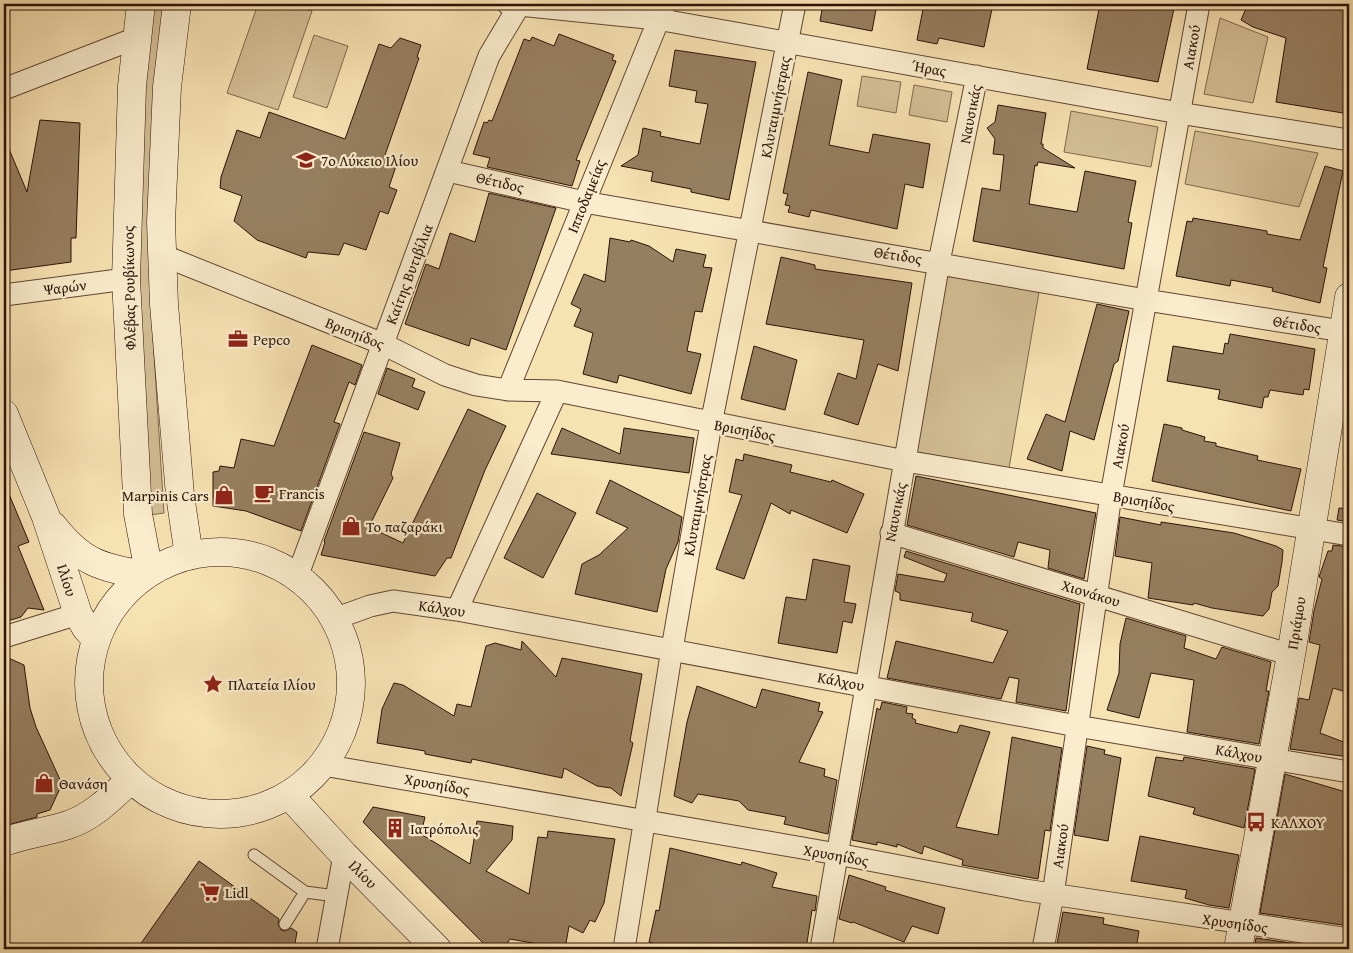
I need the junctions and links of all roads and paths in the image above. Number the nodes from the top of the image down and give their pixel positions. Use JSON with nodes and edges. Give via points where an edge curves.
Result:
{"nodes":[{"id":1,"x":141,"y":4,"type":"edge"},
{"id":2,"x":177,"y":4,"type":"edge"},
{"id":3,"x":516,"y":4,"type":"edge"},
{"id":4,"x":795,"y":4,"type":"edge"},
{"id":5,"x":1195,"y":6,"type":"edge"},
{"id":6,"x":661,"y":11,"type":"edge"},
{"id":7,"x":136,"y":38,"type":"junction"},
{"id":8,"x":788,"y":41,"type":"junction"},
{"id":9,"x":977,"y":76,"type":"junction"},
{"id":10,"x":4,"y":89,"type":"edge"},
{"id":11,"x":1179,"y":113,"type":"junction"},
{"id":12,"x":1349,"y":140,"type":"edge"},
{"id":13,"x":448,"y":171,"type":"junction"},
{"id":14,"x":584,"y":202,"type":"junction"},
{"id":15,"x":751,"y":231,"type":"junction"},
{"id":16,"x":162,"y":255,"type":"junction"},
{"id":17,"x":939,"y":262,"type":"junction"},
{"id":18,"x":126,"y":279,"type":"junction"},
{"id":19,"x":4,"y":295,"type":"edge"},
{"id":20,"x":1349,"y":297,"type":"edge"},
{"id":21,"x":1146,"y":300,"type":"junction"},
{"id":22,"x":1347,"y":332,"type":"edge"},
{"id":23,"x":383,"y":344,"type":"junction"},
{"id":24,"x":508,"y":390,"type":"junction"},
{"id":25,"x":557,"y":391,"type":"junction"},
{"id":26,"x":4,"y":414,"type":"edge"},
{"id":27,"x":711,"y":424,"type":"junction"},
{"id":28,"x":905,"y":461,"type":"junction"},
{"id":29,"x":1111,"y":495,"type":"junction"},
{"id":30,"x":46,"y":518,"type":"junction"},
{"id":31,"x":1310,"y":529,"type":"junction"},
{"id":32,"x":891,"y":533,"type":"junction"},
{"id":33,"x":1349,"y":535,"type":"edge"},
{"id":34,"x":190,"y":556,"type":"junction"},
{"id":35,"x":146,"y":574,"type":"junction"},
{"id":36,"x":297,"y":577,"type":"junction"},
{"id":37,"x":1096,"y":594,"type":"junction"},
{"id":38,"x":457,"y":610,"type":"junction"},
{"id":39,"x":78,"y":614,"type":"junction"},
{"id":40,"x":334,"y":619,"type":"junction"},
{"id":41,"x":4,"y":637,"type":"edge"},
{"id":42,"x":96,"y":639,"type":"junction"},
{"id":43,"x":672,"y":649,"type":"junction"},
{"id":44,"x":1291,"y":655,"type":"junction"},
{"id":45,"x":866,"y":686,"type":"junction"},
{"id":46,"x":1077,"y":726,"type":"junction"},
{"id":47,"x":1271,"y":759,"type":"junction"},
{"id":48,"x":323,"y":765,"type":"junction"},
{"id":49,"x":1349,"y":772,"type":"edge"},
{"id":50,"x":128,"y":782,"type":"junction"},
{"id":51,"x":290,"y":796,"type":"junction"},
{"id":52,"x":644,"y":820,"type":"junction"},
{"id":53,"x":4,"y":842,"type":"edge"},
{"id":54,"x":837,"y":854,"type":"junction"},
{"id":55,"x":254,"y":855,"type":"dead end"},
{"id":56,"x":344,"y":855,"type":"junction"},
{"id":57,"x":305,"y":892,"type":"junction"},
{"id":58,"x":1053,"y":895,"type":"junction"},
{"id":59,"x":336,"y":896,"type":"junction"},
{"id":60,"x":285,"y":924,"type":"dead end"},
{"id":61,"x":1240,"y":937,"type":"edge"},
{"id":62,"x":1349,"y":939,"type":"edge"},
{"id":63,"x":327,"y":949,"type":"edge"},
{"id":64,"x":437,"y":949,"type":"edge"},
{"id":65,"x":624,"y":949,"type":"edge"},
{"id":66,"x":821,"y":949,"type":"edge"},
{"id":67,"x":1043,"y":949,"type":"edge"}],
"edges":[{"from":1,"to":7,"type":"street","name":"Φλέβας Ρουβίκωνος"},
{"from":2,"to":16,"type":"street","via":[[166,87]]},
{"from":3,"to":6,"type":"street","name":"Ήρας"},
{"from":3,"to":13,"type":"street","name":"Καίτης Βυτιβίλια","via":[[489,56]]},
{"from":4,"to":8,"type":"street","name":"Κλυταιμνήστρας"},
{"from":5,"to":11,"type":"street","name":"Αιακού"},
{"from":6,"to":8,"type":"street","name":"Ήρας"},
{"from":6,"to":14,"type":"street","name":"Ιπποδαμείας"},
{"from":7,"to":10,"type":"street"},
{"from":7,"to":18,"type":"street","name":"Φλέβας Ρουβίκωνος"},
{"from":8,"to":9,"type":"street","name":"Ήρας"},
{"from":8,"to":15,"type":"street","name":"Κλυταιμνήστρας"},
{"from":9,"to":11,"type":"street","name":"Ήρας"},
{"from":9,"to":17,"type":"street","name":"Ναυσικάς"},
{"from":11,"to":12,"type":"street","name":"Ήρας"},
{"from":11,"to":21,"type":"street","name":"Αιακού"},
{"from":13,"to":14,"type":"street","name":"Θέτιδος"},
{"from":13,"to":23,"type":"street","name":"Καίτης Βυτιβίλια"},
{"from":14,"to":15,"type":"street","name":"Θέτιδος"},
{"from":14,"to":24,"type":"street","name":"Ιπποδαμείας"},
{"from":15,"to":17,"type":"street","name":"Θέτιδος"},
{"from":15,"to":27,"type":"street","name":"Κλυταιμνήστρας"},
{"from":16,"to":23,"type":"street","name":"Βρισηίδος"},
{"from":16,"to":34,"type":"street","via":[[180,485]]},
{"from":17,"to":21,"type":"street","name":"Θέτιδος"},
{"from":17,"to":28,"type":"street","name":"Ναυσικάς"},
{"from":18,"to":19,"type":"street","name":"Ψαρών"},
{"from":18,"to":35,"type":"street","name":"Φλέβας Ρουβίκωνος","via":[[138,514]]},
{"from":20,"to":22,"type":"street","name":"Πριάμου"},
{"from":21,"to":22,"type":"street","name":"Θέτιδος"},
{"from":21,"to":29,"type":"street","name":"Αιακού"},
{"from":22,"to":31,"type":"street","name":"Πριάμου"},
{"from":23,"to":24,"type":"street","name":"Βρισηίδος","via":[[445,375],[476,385]]},
{"from":23,"to":36,"type":"street","name":"Καίτης Βυτιβίλια"},
{"from":24,"to":25,"type":"street","name":"Βρισηίδος"},
{"from":25,"to":27,"type":"street","name":"Βρισηίδος"},
{"from":25,"to":38,"type":"street"},
{"from":26,"to":30,"type":"street","name":"Ιλίου"},
{"from":27,"to":28,"type":"street","name":"Βρισηίδος"},
{"from":27,"to":43,"type":"street","name":"Κλυταιμνήστρας"},
{"from":28,"to":29,"type":"street","name":"Βρισηίδος"},
{"from":28,"to":32,"type":"street","name":"Ναυσικάς"},
{"from":29,"to":31,"type":"street","name":"Βρισηίδος"},
{"from":29,"to":37,"type":"street","name":"Αιακού"},
{"from":30,"to":35,"type":"street","name":"Ιλίου","via":[[69,547],[84,557],[106,568]]},
{"from":30,"to":39,"type":"street","name":"Ιλίου"},
{"from":31,"to":33,"type":"street","name":"Βρισηίδος"},
{"from":31,"to":44,"type":"street","name":"Πριάμου"},
{"from":32,"to":37,"type":"street","name":"Χιονάκου"},
{"from":32,"to":45,"type":"street","name":"Ναυσικάς"},
{"from":34,"to":35,"type":"street"},
{"from":34,"to":36,"type":"street","via":[[208,553],[246,555],[281,567]]},
{"from":35,"to":42,"type":"street","via":[[116,602]]},
{"from":36,"to":40,"type":"street"},
{"from":37,"to":44,"type":"street","name":"Χιονάκου"},
{"from":37,"to":46,"type":"street","name":"Αιακού"},
{"from":38,"to":40,"type":"street","name":"Κάλχου","via":[[393,601]]},
{"from":38,"to":43,"type":"street","name":"Κάλχου"},
{"from":39,"to":41,"type":"street"},
{"from":39,"to":42,"type":"street","name":"Ιλίου"},
{"from":40,"to":48,"type":"street","via":[[347,651],[351,681],[348,711],[339,739]]},
{"from":42,"to":50,"type":"street","via":[[88,690],[92,716],[101,740]]},
{"from":43,"to":45,"type":"street","name":"Κάλχου"},
{"from":43,"to":52,"type":"street","name":"Κλυταιμνήστρας"},
{"from":44,"to":47,"type":"street","name":"Πριάμου"},
{"from":45,"to":46,"type":"street","name":"Κάλχου"},
{"from":45,"to":54,"type":"street","name":"Ναυσικάς"},
{"from":46,"to":47,"type":"street","name":"Κάλχου"},
{"from":46,"to":58,"type":"street","name":"Αιακού"},
{"from":47,"to":49,"type":"street","name":"Κάλχου"},
{"from":47,"to":61,"type":"street","name":"Πριάμου"},
{"from":48,"to":51,"type":"street"},
{"from":48,"to":52,"type":"street","name":"Χρυσηίδος"},
{"from":50,"to":51,"type":"street","via":[[178,808],[203,813],[255,810]]},
{"from":50,"to":53,"type":"street","via":[[101,807],[69,825]]},
{"from":51,"to":56,"type":"street","name":"Ιλίου"},
{"from":52,"to":54,"type":"street","name":"Χρυσηίδος"},
{"from":52,"to":65,"type":"street","name":"Κλυταιμνήστρας"},
{"from":54,"to":58,"type":"street","name":"Χρυσηίδος"},
{"from":54,"to":66,"type":"street","name":"Ναυσικάς"},
{"from":55,"to":57,"type":"lane"},
{"from":56,"to":59,"type":"street"},
{"from":56,"to":64,"type":"street","name":"Ιλίου"},
{"from":57,"to":59,"type":"lane"},
{"from":57,"to":60,"type":"lane"},
{"from":58,"to":61,"type":"street","name":"Χρυσηίδος"},
{"from":58,"to":67,"type":"street","name":"Αιακού"},
{"from":59,"to":63,"type":"street"},
{"from":61,"to":62,"type":"street","name":"Χρυσηίδος"}]}
